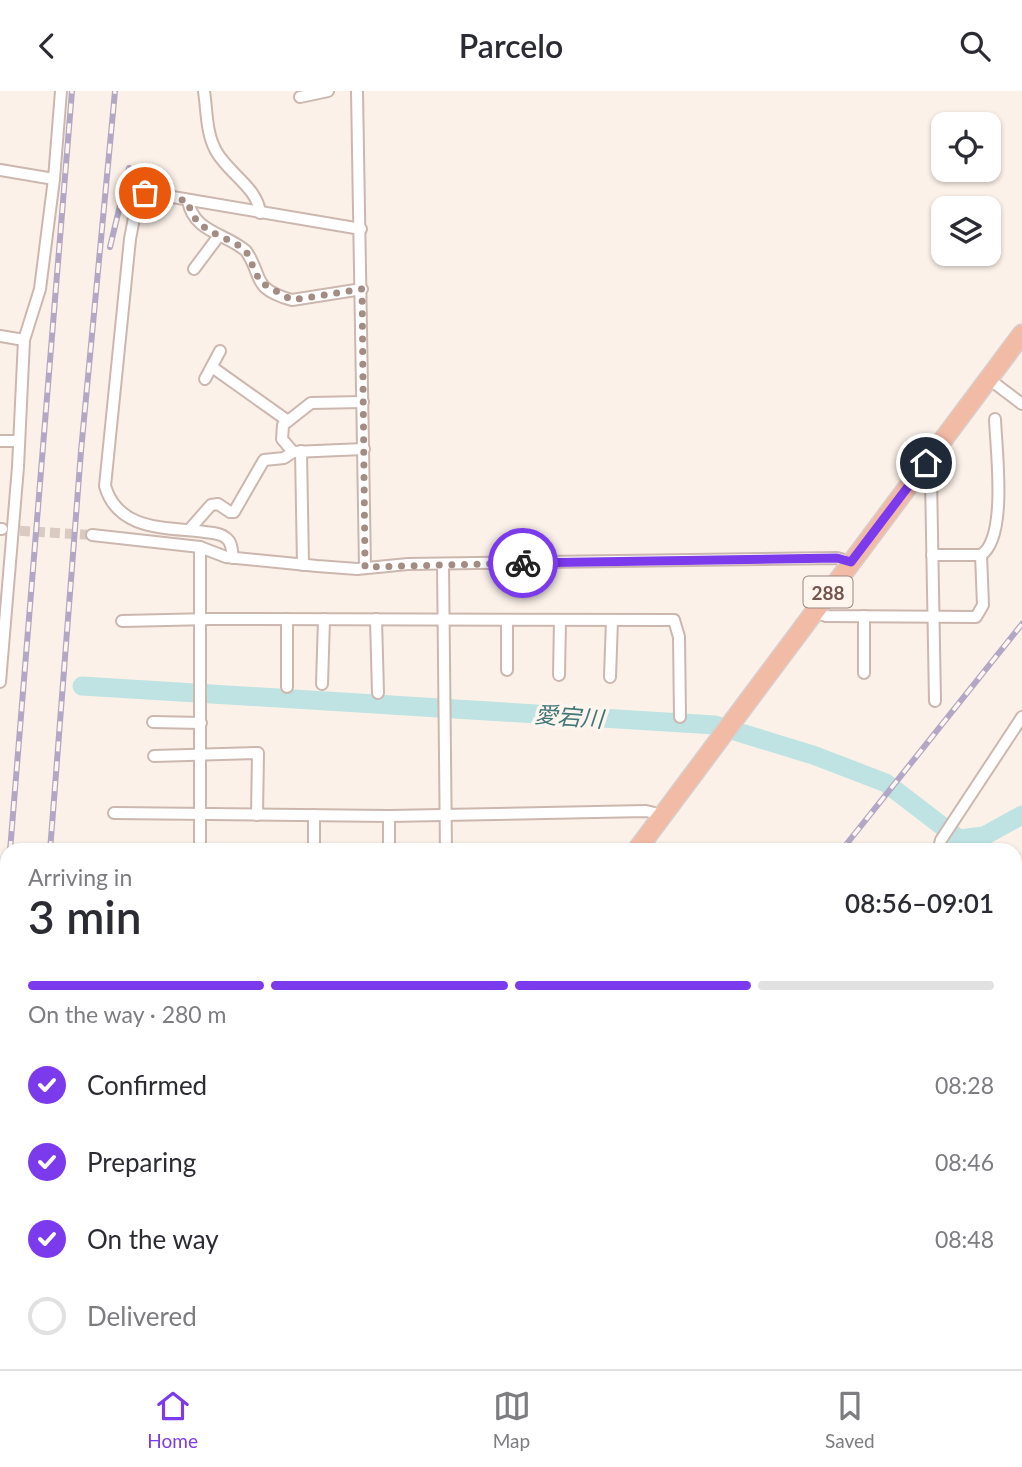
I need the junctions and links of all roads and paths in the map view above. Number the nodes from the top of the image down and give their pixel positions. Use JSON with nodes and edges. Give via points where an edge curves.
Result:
{"nodes":[{"id":1,"x":61,"y":91,"type":"edge"},
{"id":2,"x":204,"y":91,"type":"edge"},
{"id":3,"x":328,"y":91,"type":"edge"},
{"id":4,"x":357,"y":91,"type":"edge"},
{"id":5,"x":300,"y":97,"type":"dead end"},
{"id":6,"x":0,"y":170,"type":"edge"},
{"id":7,"x":54,"y":179,"type":"junction"},
{"id":8,"x":188,"y":201,"type":"junction"},
{"id":9,"x":260,"y":213,"type":"junction"},
{"id":10,"x":361,"y":229,"type":"junction"},
{"id":11,"x":218,"y":237,"type":"junction"},
{"id":12,"x":194,"y":269,"type":"dead end"},
{"id":13,"x":362,"y":289,"type":"junction"},
{"id":14,"x":1022,"y":334,"type":"edge"},
{"id":15,"x":0,"y":336,"type":"edge"},
{"id":16,"x":23,"y":340,"type":"junction"},
{"id":17,"x":220,"y":351,"type":"dead end"},
{"id":18,"x":212,"y":367,"type":"junction"},
{"id":19,"x":205,"y":379,"type":"dead end"},
{"id":20,"x":989,"y":379,"type":"junction"},
{"id":21,"x":363,"y":402,"type":"junction"},
{"id":22,"x":1022,"y":404,"type":"edge"},
{"id":23,"x":995,"y":419,"type":"dead end"},
{"id":24,"x":288,"y":421,"type":"junction"},
{"id":25,"x":18,"y":441,"type":"junction"},
{"id":26,"x":0,"y":442,"type":"edge"},
{"id":27,"x":364,"y":450,"type":"junction"},
{"id":28,"x":297,"y":452,"type":"junction"},
{"id":29,"x":926,"y":463,"type":"junction"},
{"id":30,"x":13,"y":519,"type":"junction"},
{"id":31,"x":3,"y":530,"type":"edge"},
{"id":32,"x":189,"y":530,"type":"junction"},
{"id":33,"x":92,"y":535,"type":"tunnel mouth"},
{"id":34,"x":200,"y":547,"type":"junction"},
{"id":35,"x":932,"y":555,"type":"junction"},
{"id":36,"x":981,"y":555,"type":"junction"},
{"id":37,"x":233,"y":558,"type":"junction"},
{"id":38,"x":851,"y":562,"type":"junction"},
{"id":39,"x":443,"y":564,"type":"junction"},
{"id":40,"x":303,"y":565,"type":"junction"},
{"id":41,"x":365,"y":567,"type":"junction"},
{"id":42,"x":814,"y":612,"type":"junction"},
{"id":43,"x":864,"y":616,"type":"junction"},
{"id":44,"x":933,"y":617,"type":"junction"},
{"id":45,"x":287,"y":619,"type":"junction"},
{"id":46,"x":324,"y":619,"type":"junction"},
{"id":47,"x":376,"y":619,"type":"junction"},
{"id":48,"x":443,"y":619,"type":"junction"},
{"id":49,"x":507,"y":620,"type":"junction"},
{"id":50,"x":560,"y":620,"type":"junction"},
{"id":51,"x":612,"y":620,"type":"junction"},
{"id":52,"x":122,"y":621,"type":"dead end"},
{"id":53,"x":201,"y":621,"type":"junction"},
{"id":54,"x":507,"y":670,"type":"dead end"},
{"id":55,"x":864,"y":673,"type":"dead end"},
{"id":56,"x":559,"y":675,"type":"dead end"},
{"id":57,"x":610,"y":677,"type":"dead end"},
{"id":58,"x":0,"y":682,"type":"edge"},
{"id":59,"x":323,"y":684,"type":"dead end"},
{"id":60,"x":287,"y":687,"type":"dead end"},
{"id":61,"x":378,"y":693,"type":"dead end"},
{"id":62,"x":935,"y":701,"type":"dead end"},
{"id":63,"x":680,"y":717,"type":"dead end"},
{"id":64,"x":1022,"y":717,"type":"edge"},
{"id":65,"x":153,"y":722,"type":"dead end"},
{"id":66,"x":201,"y":723,"type":"junction"},
{"id":67,"x":201,"y":755,"type":"junction"},
{"id":68,"x":154,"y":756,"type":"dead end"},
{"id":69,"x":114,"y":813,"type":"dead end"},
{"id":70,"x":314,"y":814,"type":"junction"},
{"id":71,"x":446,"y":814,"type":"junction"},
{"id":72,"x":200,"y":815,"type":"junction"},
{"id":73,"x":257,"y":815,"type":"junction"},
{"id":74,"x":389,"y":815,"type":"junction"},
{"id":75,"x":663,"y":815,"type":"junction"},
{"id":76,"x":200,"y":843,"type":"edge"},
{"id":77,"x":314,"y":843,"type":"edge"},
{"id":78,"x":389,"y":843,"type":"edge"},
{"id":79,"x":446,"y":843,"type":"edge"},
{"id":80,"x":642,"y":843,"type":"edge"},
{"id":81,"x":940,"y":843,"type":"edge"}],
"edges":[{"from":1,"to":7,"type":"street"},
{"from":2,"to":9,"type":"street","via":[[212,143],[257,199]]},
{"from":3,"to":5,"type":"street"},
{"from":4,"to":10,"type":"street"},
{"from":6,"to":7,"type":"street"},
{"from":7,"to":16,"type":"street","via":[[40,289]]},
{"from":8,"to":9,"type":"street"},
{"from":8,"to":11,"type":"street","via":[[194,217]]},
{"from":8,"to":32,"type":"street","via":[[145,193],[137,202],[104,477],[111,503],[121,515],[141,523]]},
{"from":9,"to":10,"type":"street"},
{"from":10,"to":13,"type":"street"},
{"from":11,"to":12,"type":"street"},
{"from":11,"to":13,"type":"street","via":[[246,251],[260,282],[282,297],[292,300]]},
{"from":13,"to":21,"type":"street"},
{"from":14,"to":20,"type":"highway","number":"288"},
{"from":15,"to":16,"type":"street"},
{"from":16,"to":25,"type":"street"},
{"from":17,"to":18,"type":"street"},
{"from":18,"to":19,"type":"street"},
{"from":18,"to":24,"type":"street"},
{"from":20,"to":22,"type":"street"},
{"from":20,"to":29,"type":"highway","number":"288"},
{"from":21,"to":24,"type":"street","via":[[311,403]]},
{"from":21,"to":27,"type":"street"},
{"from":23,"to":36,"type":"street","via":[[997,515],[992,544]]},
{"from":24,"to":28,"type":"street","via":[[282,439]]},
{"from":25,"to":26,"type":"street"},
{"from":25,"to":30,"type":"street"},
{"from":27,"to":28,"type":"street"},
{"from":27,"to":41,"type":"street"},
{"from":28,"to":32,"type":"street","via":[[264,460],[234,512],[211,505]]},
{"from":28,"to":40,"type":"street"},
{"from":29,"to":35,"type":"street","via":[[931,478]]},
{"from":29,"to":38,"type":"highway","number":"288"},
{"from":30,"to":31,"type":"street"},
{"from":30,"to":31,"type":"street"},
{"from":31,"to":58,"type":"street"},
{"from":32,"to":37,"type":"street","via":[[226,537]]},
{"from":33,"to":34,"type":"street"},
{"from":34,"to":37,"type":"street"},
{"from":34,"to":53,"type":"street"},
{"from":35,"to":36,"type":"street"},
{"from":35,"to":44,"type":"street"},
{"from":36,"to":44,"type":"street","via":[[983,605],[979,615]]},
{"from":37,"to":40,"type":"street"},
{"from":38,"to":39,"type":"street","via":[[837,558],[734,558]]},
{"from":38,"to":42,"type":"highway","number":"288"},
{"from":39,"to":41,"type":"street"},
{"from":39,"to":48,"type":"street"},
{"from":40,"to":41,"type":"street"},
{"from":42,"to":43,"type":"street"},
{"from":42,"to":75,"type":"highway","number":"288"},
{"from":43,"to":44,"type":"street"},
{"from":43,"to":55,"type":"street"},
{"from":44,"to":62,"type":"street"},
{"from":45,"to":46,"type":"street"},
{"from":45,"to":53,"type":"street"},
{"from":45,"to":60,"type":"street"},
{"from":46,"to":47,"type":"street"},
{"from":46,"to":59,"type":"street"},
{"from":47,"to":48,"type":"street"},
{"from":47,"to":61,"type":"street"},
{"from":48,"to":49,"type":"street"},
{"from":48,"to":71,"type":"street"},
{"from":49,"to":50,"type":"street"},
{"from":49,"to":54,"type":"street"},
{"from":50,"to":51,"type":"street"},
{"from":50,"to":56,"type":"street"},
{"from":51,"to":57,"type":"street"},
{"from":51,"to":63,"type":"street","via":[[676,622]]},
{"from":52,"to":53,"type":"street"},
{"from":53,"to":66,"type":"street"},
{"from":64,"to":81,"type":"street"},
{"from":65,"to":66,"type":"street"},
{"from":66,"to":67,"type":"street"},
{"from":67,"to":68,"type":"street"},
{"from":67,"to":72,"type":"street"},
{"from":67,"to":73,"type":"street","via":[[258,753]]},
{"from":69,"to":72,"type":"street"},
{"from":70,"to":73,"type":"street"},
{"from":70,"to":74,"type":"street"},
{"from":70,"to":77,"type":"street"},
{"from":71,"to":74,"type":"street"},
{"from":71,"to":75,"type":"street","via":[[646,811]]},
{"from":71,"to":79,"type":"street"},
{"from":72,"to":73,"type":"street"},
{"from":72,"to":76,"type":"street"},
{"from":74,"to":78,"type":"street"},
{"from":75,"to":80,"type":"highway","number":"288"}]}
